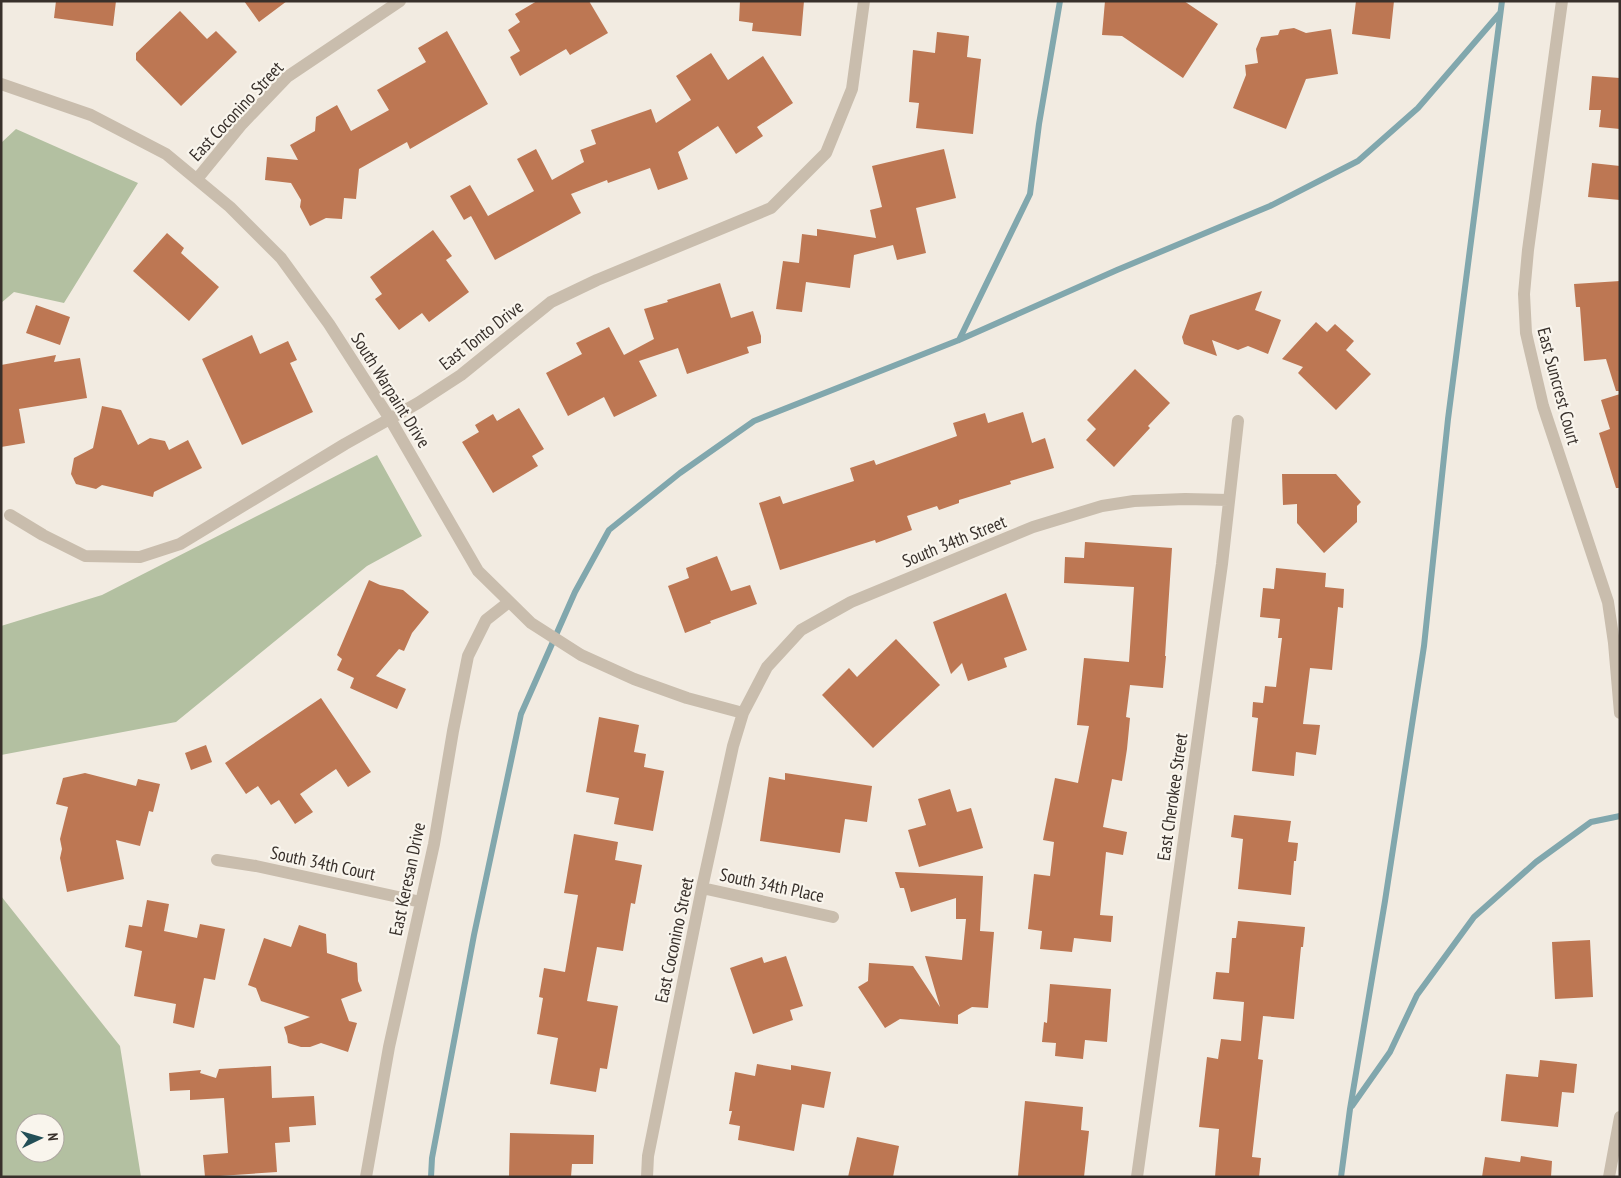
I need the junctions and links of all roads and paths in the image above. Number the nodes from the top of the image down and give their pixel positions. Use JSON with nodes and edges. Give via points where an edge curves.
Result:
{"nodes":[{"id":1,"x":400,"y":1,"type":"edge"},
{"id":2,"x":864,"y":1,"type":"edge"},
{"id":3,"x":1562,"y":1,"type":"edge"},
{"id":4,"x":1,"y":84,"type":"edge"},
{"id":5,"x":197,"y":178,"type":"junction"},
{"id":6,"x":390,"y":419,"type":"junction"},
{"id":7,"x":1238,"y":421,"type":"dead end"},
{"id":8,"x":1229,"y":500,"type":"junction"},
{"id":9,"x":10,"y":515,"type":"dead end"},
{"id":10,"x":509,"y":602,"type":"junction"},
{"id":11,"x":743,"y":713,"type":"junction"},
{"id":12,"x":1620,"y":713,"type":"edge"},
{"id":13,"x":218,"y":860,"type":"dead end"},
{"id":14,"x":702,"y":888,"type":"junction"},
{"id":15,"x":421,"y":902,"type":"junction"},
{"id":16,"x":833,"y":917,"type":"dead end"},
{"id":17,"x":1620,"y":1117,"type":"edge"},
{"id":18,"x":366,"y":1177,"type":"edge"},
{"id":19,"x":647,"y":1177,"type":"edge"},
{"id":20,"x":1137,"y":1177,"type":"edge"},
{"id":21,"x":1609,"y":1177,"type":"edge"}],
"edges":[{"from":1,"to":5,"type":"street","name":"East Coconino Street","via":[[287,77]]},
{"from":2,"to":6,"type":"street","name":"East Tonto Drive","via":[[852,89],[826,153],[771,208],[551,302],[460,375]]},
{"from":3,"to":12,"type":"street","name":"East Suncrest Court","via":[[1527,259],[1524,294],[1526,333],[1543,406],[1608,602]]},
{"from":4,"to":5,"type":"street","name":"South Warpaint Drive","via":[[91,115],[166,154]]},
{"from":5,"to":6,"type":"street","name":"South Warpaint Drive","via":[[281,258],[329,324]]},
{"from":6,"to":9,"type":"street","name":"East Tonto Drive","via":[[180,544],[140,557],[85,556]]},
{"from":6,"to":10,"type":"street","name":"South Warpaint Drive","via":[[478,571]]},
{"from":7,"to":8,"type":"street","name":"East Cherokee Street"},
{"from":8,"to":11,"type":"street","name":"South 34th Street","via":[[1134,501],[1102,506],[1033,527],[851,602],[802,630],[768,667]]},
{"from":8,"to":20,"type":"street","name":"East Cherokee Street"},
{"from":10,"to":11,"type":"street","name":"South Warpaint Drive","via":[[532,623],[581,655],[687,698]]},
{"from":10,"to":15,"type":"street","name":"East Keresan Drive","via":[[486,620],[468,656]]},
{"from":11,"to":14,"type":"street","name":"East Coconino Street"},
{"from":13,"to":15,"type":"street","name":"South 34th Court"},
{"from":14,"to":16,"type":"street","name":"South 34th Place"},
{"from":14,"to":19,"type":"street","name":"East Coconino Street","via":[[648,1156]]},
{"from":15,"to":18,"type":"street","name":"East Keresan Drive","via":[[389,1047]]},
{"from":17,"to":21,"type":"street"}]}
